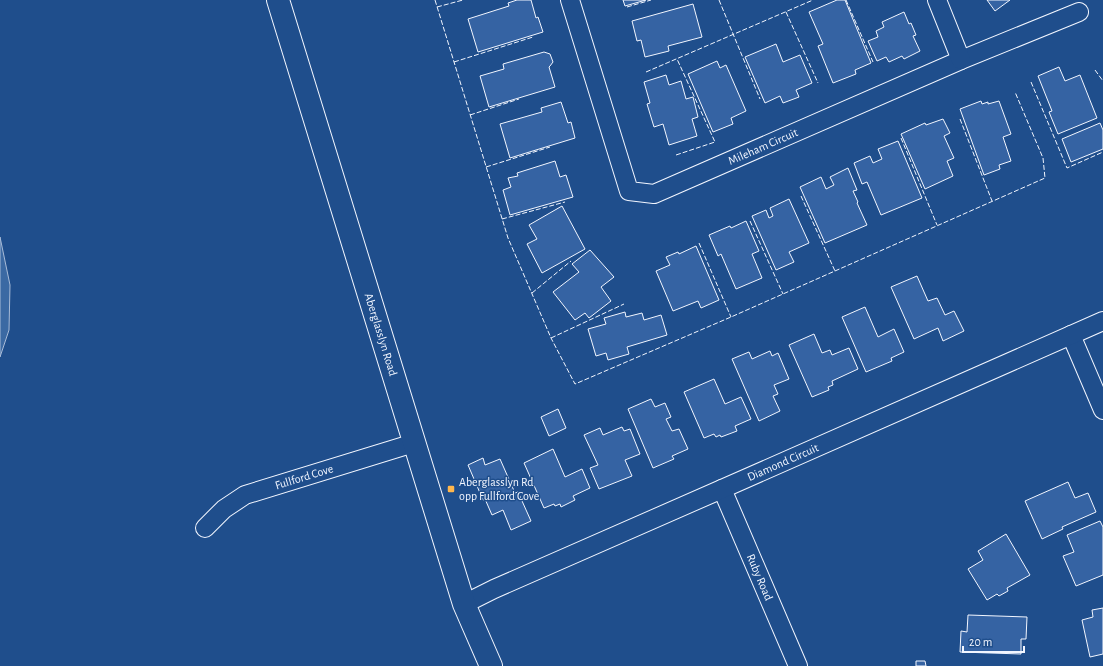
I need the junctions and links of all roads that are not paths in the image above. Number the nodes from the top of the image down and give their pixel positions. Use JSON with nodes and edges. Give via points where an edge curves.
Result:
{"nodes":[{"id":1,"x":278,"y":0,"type":"edge"},
{"id":2,"x":570,"y":0,"type":"edge"},
{"id":3,"x":937,"y":0,"type":"edge"},
{"id":4,"x":1079,"y":12,"type":"dead end"},
{"id":5,"x":961,"y":60,"type":"junction"},
{"id":6,"x":1103,"y":321,"type":"edge"},
{"id":7,"x":1071,"y":336,"type":"junction"},
{"id":8,"x":1103,"y":410,"type":"edge"},
{"id":9,"x":414,"y":443,"type":"junction"},
{"id":10,"x":722,"y":489,"type":"junction"},
{"id":11,"x":205,"y":528,"type":"dead end"},
{"id":12,"x":464,"y":604,"type":"junction"},
{"id":13,"x":491,"y":666,"type":"edge"},
{"id":14,"x":798,"y":666,"type":"edge"}],
"edges":[{"from":1,"to":9,"type":"main road","name":"Aberglasslyn Road"},
{"from":2,"to":5,"type":"street","name":"Mileham Circuit","via":[[629,191],[654,194]]},
{"from":3,"to":5,"type":"street"},
{"from":4,"to":5,"type":"street","name":"Mileham Circuit"},
{"from":6,"to":7,"type":"street","name":"Diamond Circuit"},
{"from":7,"to":8,"type":"street"},
{"from":7,"to":10,"type":"street","name":"Diamond Circuit"},
{"from":9,"to":11,"type":"street","name":"Fullford Cove","via":[[245,495],[224,509]]},
{"from":9,"to":12,"type":"main road","name":"Aberglasslyn Road"},
{"from":10,"to":12,"type":"street","name":"Diamond Circuit"},
{"from":10,"to":14,"type":"street","name":"Ruby Road"},
{"from":12,"to":13,"type":"main road","name":"Aberglasslyn Road"}]}
